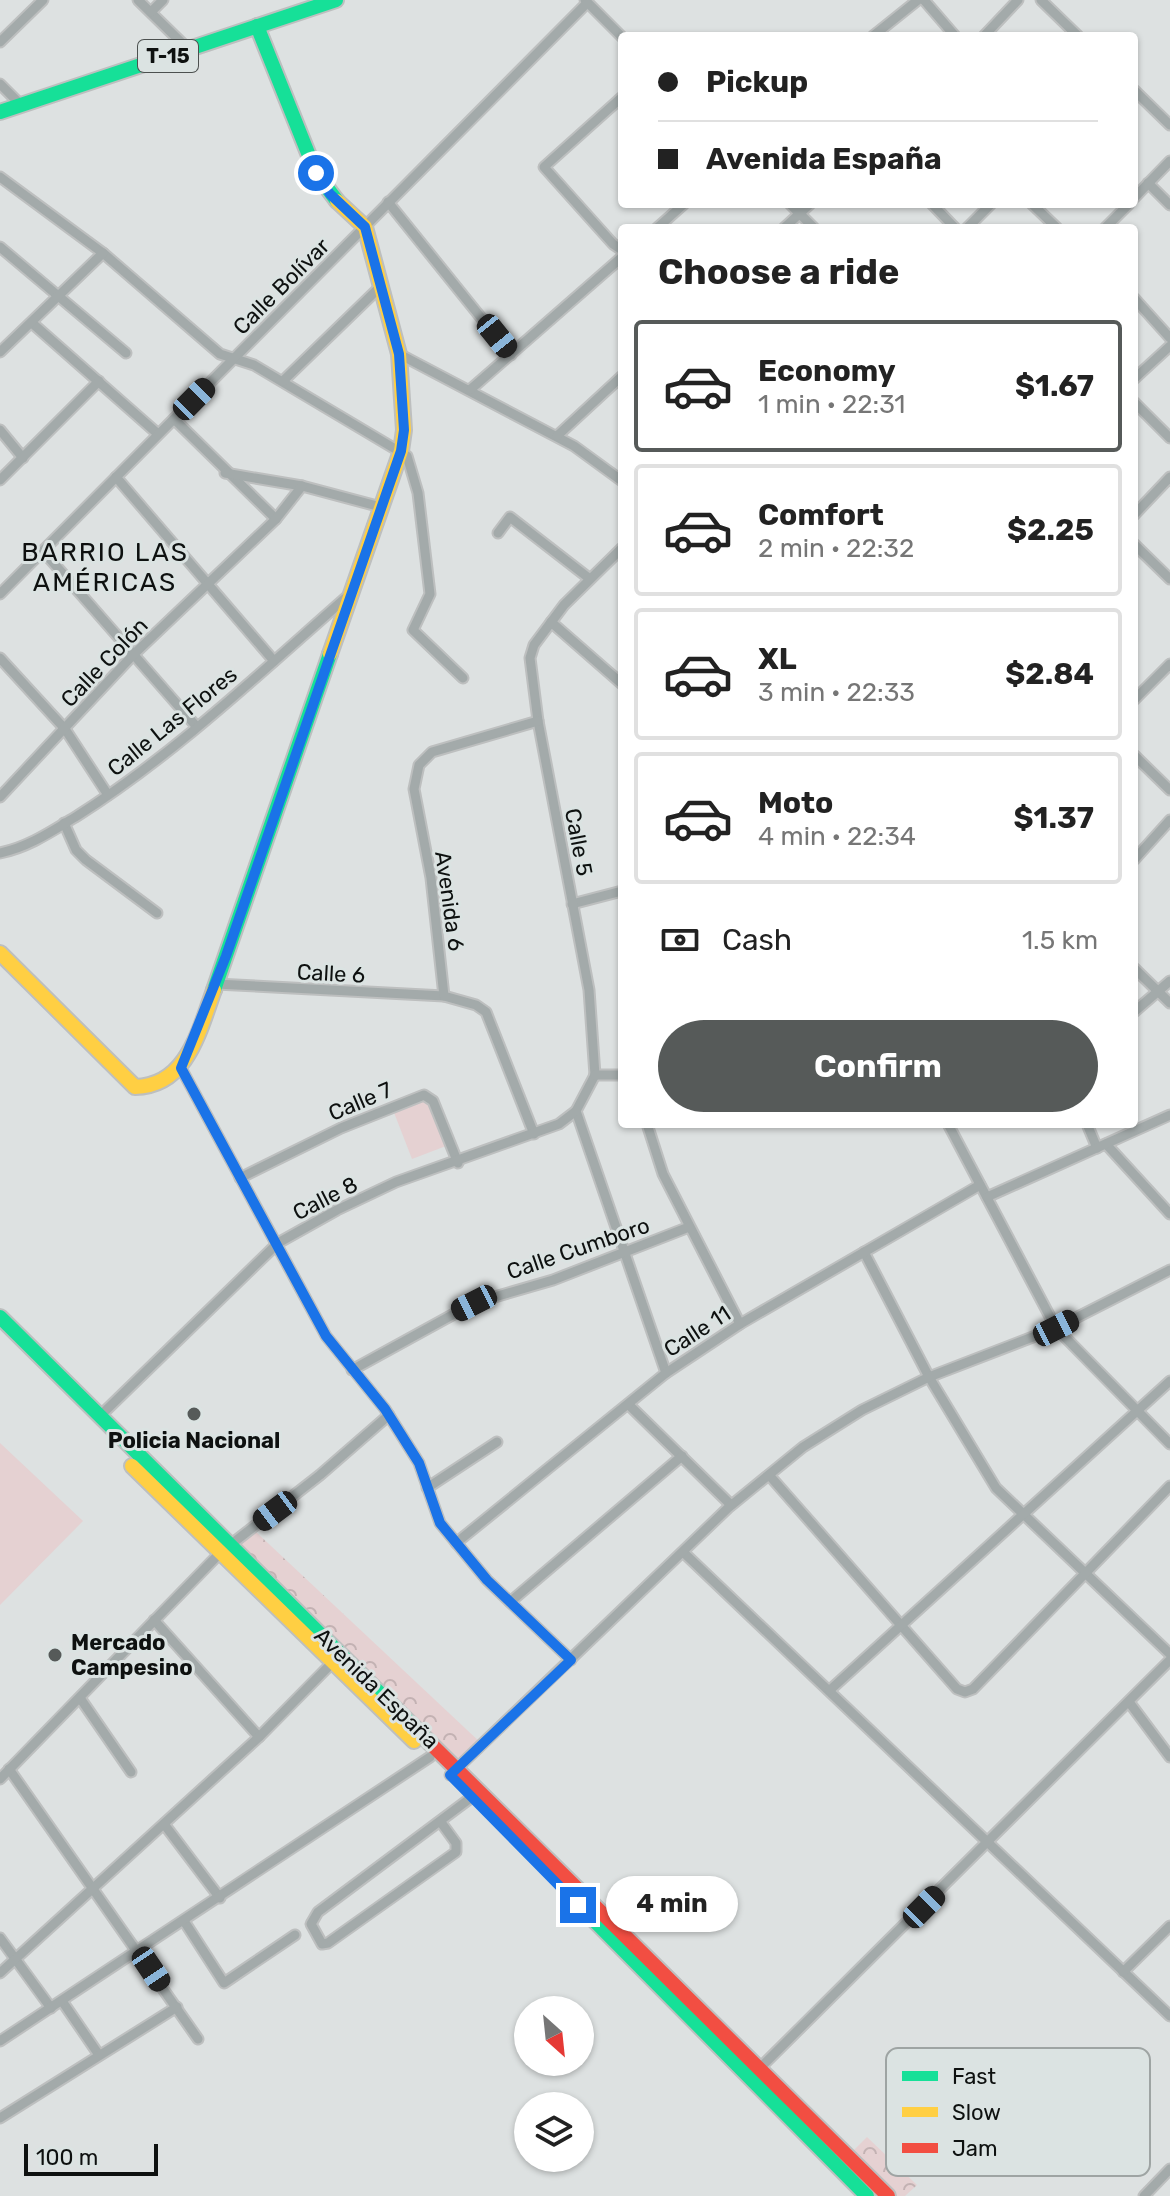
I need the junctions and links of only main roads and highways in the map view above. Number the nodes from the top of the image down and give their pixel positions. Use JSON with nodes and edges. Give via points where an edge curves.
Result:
{"nodes":[{"id":1,"x":336,"y":0,"type":"edge"},
{"id":2,"x":257,"y":26,"type":"junction"},
{"id":3,"x":0,"y":112,"type":"edge"},
{"id":4,"x":0,"y":953,"type":"edge"},
{"id":5,"x":0,"y":1317,"type":"edge"},
{"id":6,"x":0,"y":1333,"type":"edge"},
{"id":7,"x":226,"y":1549,"type":"junction"},
{"id":8,"x":336,"y":1659,"type":"junction"},
{"id":9,"x":454,"y":1771,"type":"junction"},
{"id":10,"x":867,"y":2196,"type":"edge"},
{"id":11,"x":888,"y":2196,"type":"edge"}],
"edges":[{"from":1,"to":2,"type":"main road","number":"T-15"},
{"from":2,"to":3,"type":"main road","number":"T-15"},
{"from":2,"to":4,"type":"main road","via":[[322,184],[365,227],[399,354],[401,451],[216,984],[181,1068],[149,1089],[135,1087]]},
{"from":5,"to":7,"type":"main road","name":"Avenida España"},
{"from":6,"to":7,"type":"main road","name":"Avenida España"},
{"from":7,"to":8,"type":"main road","name":"Avenida España"},
{"from":8,"to":9,"type":"main road","name":"Avenida España"},
{"from":8,"to":9,"type":"main road","name":"Avenida España","via":[[430,1757]]},
{"from":9,"to":10,"type":"main road","name":"Avenida España","via":[[472,1797]]},
{"from":9,"to":11,"type":"main road","name":"Avenida España"}]}
